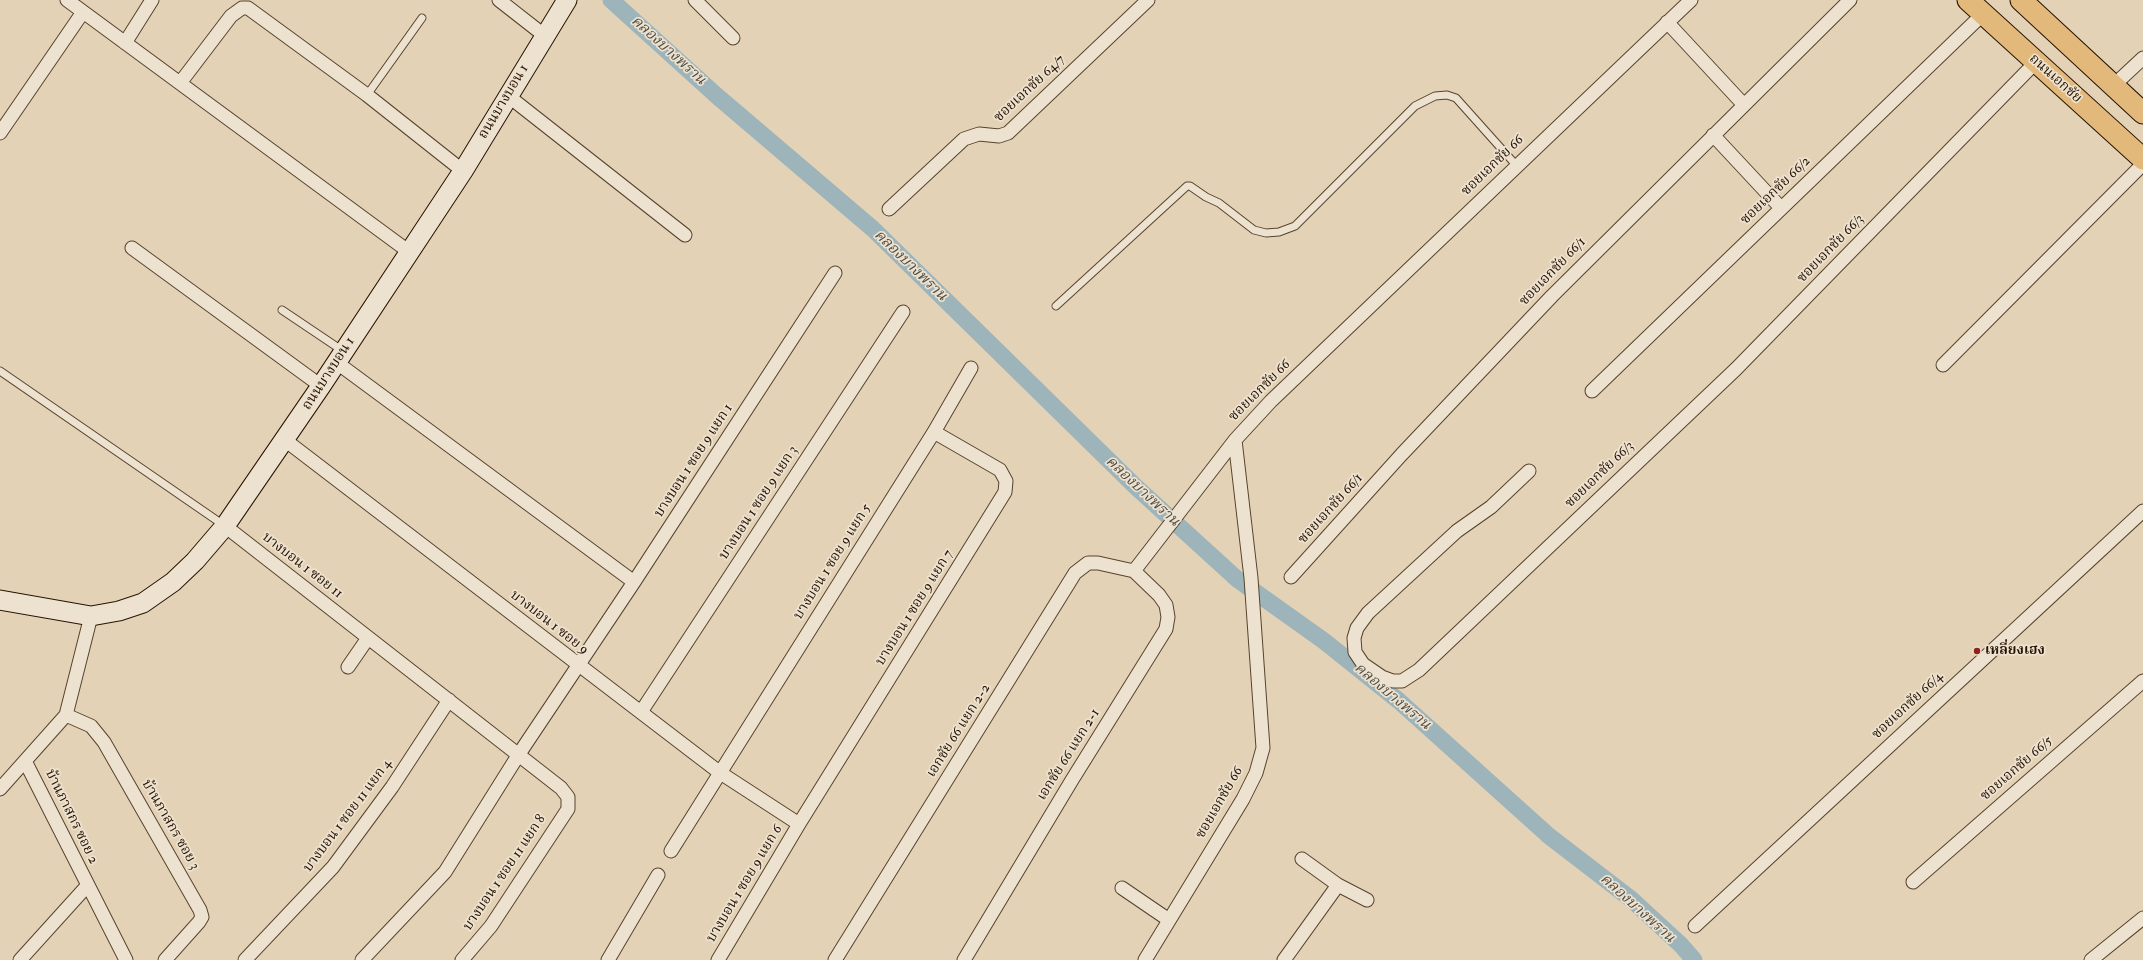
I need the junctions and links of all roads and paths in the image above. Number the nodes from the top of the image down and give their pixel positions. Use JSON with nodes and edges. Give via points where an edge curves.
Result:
{"nodes":[{"id":1,"x":67,"y":0,"type":"edge"},
{"id":2,"x":152,"y":0,"type":"edge"},
{"id":3,"x":499,"y":0,"type":"edge"},
{"id":4,"x":567,"y":0,"type":"edge"},
{"id":5,"x":694,"y":0,"type":"edge"},
{"id":6,"x":1148,"y":0,"type":"edge"},
{"id":7,"x":1691,"y":0,"type":"edge"},
{"id":8,"x":1850,"y":0,"type":"edge"},
{"id":9,"x":2021,"y":0,"type":"edge"},
{"id":10,"x":1975,"y":7,"type":"edge"},
{"id":11,"x":83,"y":12,"type":"junction"},
{"id":12,"x":422,"y":18,"type":"dead end"},
{"id":13,"x":1668,"y":22,"type":"junction"},
{"id":14,"x":545,"y":36,"type":"junction"},
{"id":15,"x":733,"y":38,"type":"dead end"},
{"id":16,"x":125,"y":43,"type":"junction"},
{"id":17,"x":2143,"y":58,"type":"edge"},
{"id":18,"x":2036,"y":62,"type":"junction"},
{"id":19,"x":180,"y":83,"type":"junction"},
{"id":20,"x":2113,"y":86,"type":"junction"},
{"id":21,"x":367,"y":95,"type":"junction"},
{"id":22,"x":507,"y":95,"type":"junction"},
{"id":23,"x":1744,"y":105,"type":"junction"},
{"id":24,"x":2143,"y":113,"type":"edge"},
{"id":25,"x":0,"y":133,"type":"edge"},
{"id":26,"x":1713,"y":135,"type":"junction"},
{"id":27,"x":2143,"y":159,"type":"edge"},
{"id":28,"x":2143,"y":164,"type":"edge"},
{"id":29,"x":1516,"y":166,"type":"junction"},
{"id":30,"x":463,"y":171,"type":"junction"},
{"id":31,"x":1781,"y":208,"type":"junction"},
{"id":32,"x":889,"y":209,"type":"dead end"},
{"id":33,"x":685,"y":235,"type":"dead end"},
{"id":34,"x":132,"y":248,"type":"dead end"},
{"id":35,"x":408,"y":251,"type":"junction"},
{"id":36,"x":835,"y":273,"type":"dead end"},
{"id":37,"x":1056,"y":306,"type":"dead end"},
{"id":38,"x":282,"y":310,"type":"dead end"},
{"id":39,"x":903,"y":312,"type":"dead end"},
{"id":40,"x":340,"y":356,"type":"junction"},
{"id":41,"x":1943,"y":365,"type":"dead end"},
{"id":42,"x":972,"y":368,"type":"dead end"},
{"id":43,"x":0,"y":371,"type":"edge"},
{"id":44,"x":321,"y":386,"type":"junction"},
{"id":45,"x":1592,"y":391,"type":"dead end"},
{"id":46,"x":934,"y":432,"type":"junction"},
{"id":47,"x":285,"y":440,"type":"junction"},
{"id":48,"x":1235,"y":440,"type":"junction"},
{"id":49,"x":1529,"y":472,"type":"dead end"},
{"id":50,"x":2143,"y":511,"type":"edge"},
{"id":51,"x":225,"y":526,"type":"junction"},
{"id":52,"x":1134,"y":571,"type":"junction"},
{"id":53,"x":1291,"y":577,"type":"dead end"},
{"id":54,"x":634,"y":582,"type":"junction"},
{"id":55,"x":0,"y":600,"type":"edge"},
{"id":56,"x":91,"y":616,"type":"junction"},
{"id":57,"x":368,"y":638,"type":"junction"},
{"id":58,"x":578,"y":666,"type":"junction"},
{"id":59,"x":348,"y":667,"type":"dead end"},
{"id":60,"x":2143,"y":681,"type":"edge"},
{"id":61,"x":449,"y":700,"type":"junction"},
{"id":62,"x":641,"y":712,"type":"junction"},
{"id":63,"x":66,"y":715,"type":"junction"},
{"id":64,"x":519,"y":754,"type":"junction"},
{"id":65,"x":25,"y":761,"type":"junction"},
{"id":66,"x":719,"y":772,"type":"junction"},
{"id":67,"x":0,"y":789,"type":"edge"},
{"id":68,"x":569,"y":803,"type":"joint"},
{"id":69,"x":800,"y":824,"type":"junction"},
{"id":70,"x":671,"y":851,"type":"dead end"},
{"id":71,"x":1302,"y":858,"type":"dead end"},
{"id":72,"x":658,"y":875,"type":"dead end"},
{"id":73,"x":1913,"y":882,"type":"dead end"},
{"id":74,"x":1338,"y":885,"type":"junction"},
{"id":75,"x":87,"y":886,"type":"junction"},
{"id":76,"x":1122,"y":888,"type":"dead end"},
{"id":77,"x":1367,"y":900,"type":"dead end"},
{"id":78,"x":2143,"y":918,"type":"edge"},
{"id":79,"x":1169,"y":920,"type":"junction"},
{"id":80,"x":1695,"y":926,"type":"dead end"},
{"id":81,"x":1147,"y":959,"type":"edge"},
{"id":82,"x":20,"y":960,"type":"edge"},
{"id":83,"x":126,"y":960,"type":"edge"},
{"id":84,"x":165,"y":960,"type":"edge"},
{"id":85,"x":245,"y":960,"type":"edge"},
{"id":86,"x":362,"y":960,"type":"edge"},
{"id":87,"x":462,"y":960,"type":"edge"},
{"id":88,"x":608,"y":960,"type":"edge"},
{"id":89,"x":718,"y":960,"type":"edge"},
{"id":90,"x":835,"y":960,"type":"edge"},
{"id":91,"x":964,"y":960,"type":"edge"},
{"id":92,"x":1284,"y":960,"type":"edge"},
{"id":93,"x":2091,"y":960,"type":"edge"}],
"edges":[{"from":1,"to":11,"type":"street"},
{"from":2,"to":16,"type":"street"},
{"from":3,"to":14,"type":"street"},
{"from":4,"to":14,"type":"main road","name":"ถนนบางบอน 1"},
{"from":5,"to":15,"type":"street"},
{"from":6,"to":32,"type":"street","name":"ซอยเอกชัย 64/7","via":[[1008,133],[999,136],[979,134],[964,139]]},
{"from":7,"to":13,"type":"street","name":"ซอยเอกชัย 66"},
{"from":8,"to":23,"type":"street","name":"ซอยเอกชัย 66/1"},
{"from":9,"to":20,"type":"main road"},
{"from":10,"to":18,"type":"main road","name":"ถนนเอกชัย"},
{"from":10,"to":31,"type":"street","name":"ซอยเอกชัย 66/2"},
{"from":11,"to":16,"type":"street"},
{"from":11,"to":25,"type":"street"},
{"from":12,"to":21,"type":"lane"},
{"from":13,"to":23,"type":"street"},
{"from":13,"to":29,"type":"street","name":"ซอยเอกชัย 66"},
{"from":14,"to":22,"type":"main road","name":"ถนนบางบอน 1"},
{"from":16,"to":19,"type":"street"},
{"from":17,"to":20,"type":"street"},
{"from":18,"to":27,"type":"main road","name":"ถนนเอกชัย"},
{"from":18,"to":49,"type":"street","name":"ซอยเอกชัย 66/3","via":[[1736,369],[1419,670],[1402,681],[1393,681],[1363,664],[1355,652],[1354,638],[1357,628],[1368,613],[1457,531],[1491,507]]},
{"from":19,"to":21,"type":"street","via":[[231,16],[242,8],[248,8]]},
{"from":19,"to":35,"type":"street"},
{"from":20,"to":24,"type":"main road"},
{"from":21,"to":30,"type":"street"},
{"from":22,"to":30,"type":"main road","name":"ถนนบางบอน 1"},
{"from":22,"to":33,"type":"street"},
{"from":23,"to":26,"type":"street","name":"ซอยเอกชัย 66/1"},
{"from":26,"to":31,"type":"street"},
{"from":26,"to":53,"type":"street","name":"ซอยเอกชัย 66/1","via":[[1546,302]]},
{"from":28,"to":41,"type":"street"},
{"from":29,"to":37,"type":"lane","via":[[1456,98],[1447,95],[1435,96],[1415,106],[1295,226],[1279,232],[1266,233],[1254,230],[1219,203],[1187,186]]},
{"from":29,"to":48,"type":"street","name":"ซอยเอกชัย 66","via":[[1271,401]]},
{"from":30,"to":35,"type":"main road","name":"ถนนบางบอน 1"},
{"from":31,"to":45,"type":"street","name":"ซอยเอกชัย 66/2"},
{"from":34,"to":44,"type":"street"},
{"from":35,"to":40,"type":"main road","name":"ถนนบางบอน 1"},
{"from":36,"to":54,"type":"street","name":"บางบอน 1 ซอย 9 แยก 1"},
{"from":38,"to":40,"type":"lane"},
{"from":39,"to":62,"type":"street","name":"บางบอน 1 ซอย 9 แยก 3"},
{"from":40,"to":44,"type":"main road","name":"ถนนบางบอน 1"},
{"from":40,"to":54,"type":"street"},
{"from":42,"to":46,"type":"street","name":"บางบอน 1 ซอย 9 แยก 5"},
{"from":43,"to":51,"type":"lane","name":"บางบอน 1 ซอย 11"},
{"from":44,"to":47,"type":"main road","name":"ถนนบางบอน 1"},
{"from":46,"to":66,"type":"street","name":"บางบอน 1 ซอย 9 แยก 5"},
{"from":46,"to":69,"type":"street","name":"บางบอน 1 ซอย 9 แยก 7","via":[[1000,470],[1006,481],[1005,492]]},
{"from":47,"to":51,"type":"main road","name":"ถนนบางบอน 1"},
{"from":47,"to":58,"type":"street","name":"บางบอน 1 ซอย 9"},
{"from":48,"to":52,"type":"street"},
{"from":48,"to":79,"type":"street","name":"ซอยเอกชัย 66","via":[[1251,578],[1263,748],[1256,773],[1243,799]]},
{"from":50,"to":80,"type":"street","name":"ซอยเอกชัย 66/4"},
{"from":51,"to":56,"type":"main road","name":"ถนนบางบอน 1","via":[[174,582],[143,603]]},
{"from":51,"to":57,"type":"street","name":"บางบอน 1 ซอย 11"},
{"from":52,"to":90,"type":"street","name":"เอกชัย 66 แยก 2-2","via":[[1088,563],[1075,573]]},
{"from":52,"to":91,"type":"street","name":"เอกชัย 66 แยก 2-1","via":[[1166,605],[1166,629]]},
{"from":54,"to":58,"type":"street","name":"บางบอน 1 ซอย 9 แยก 1"},
{"from":55,"to":56,"type":"main road","name":"ถนนบางบอน 1"},
{"from":56,"to":63,"type":"street"},
{"from":57,"to":59,"type":"street"},
{"from":57,"to":61,"type":"street","name":"บางบอน 1 ซอย 11"},
{"from":58,"to":62,"type":"street","name":"บางบอน 1 ซอย 9"},
{"from":58,"to":64,"type":"street","name":"บางบอน 1 ซอย 9 แยก 1"},
{"from":60,"to":73,"type":"street","name":"ซอยเอกชัย 66/5"},
{"from":61,"to":64,"type":"street","name":"บางบอน 1 ซอย 11"},
{"from":61,"to":85,"type":"street","name":"บางบอน 1 ซอย 11 แยก 4","via":[[392,787],[333,867]]},
{"from":62,"to":66,"type":"street","name":"บางบอน 1 ซอย 9"},
{"from":63,"to":65,"type":"street"},
{"from":63,"to":84,"type":"street","name":"บ้านภาสกร ซอย 3","via":[[91,726],[104,742],[200,910],[200,922]]},
{"from":64,"to":68,"type":"street","name":"บางบอน 1 ซอย 11","via":[[561,788]]},
{"from":64,"to":86,"type":"street","name":"บางบอน 1 ซอย 9 แยก 1","via":[[445,872]]},
{"from":65,"to":67,"type":"street"},
{"from":65,"to":75,"type":"street","name":"บ้านภาสกร ซอย 2"},
{"from":66,"to":69,"type":"street","name":"บางบอน 1 ซอย 9"},
{"from":66,"to":70,"type":"street","name":"บางบอน 1 ซอย 9 แยก 5"},
{"from":68,"to":87,"type":"street","name":"บางบอน 1 ซอย 11 แยก 8","via":[[568,809],[491,926]]},
{"from":69,"to":89,"type":"street","name":"บางบอน 1 ซอย 9 แยก 6"},
{"from":71,"to":74,"type":"street"},
{"from":72,"to":88,"type":"street"},
{"from":74,"to":77,"type":"street"},
{"from":74,"to":92,"type":"street"},
{"from":75,"to":82,"type":"street","name":"บ้านภาสกร ซอย 2"},
{"from":75,"to":83,"type":"street","name":"บ้านภาสกร ซอย 2"},
{"from":76,"to":79,"type":"street"},
{"from":78,"to":93,"type":"street"},
{"from":79,"to":81,"type":"street","name":"ซอยเอกชัย 66"}]}
